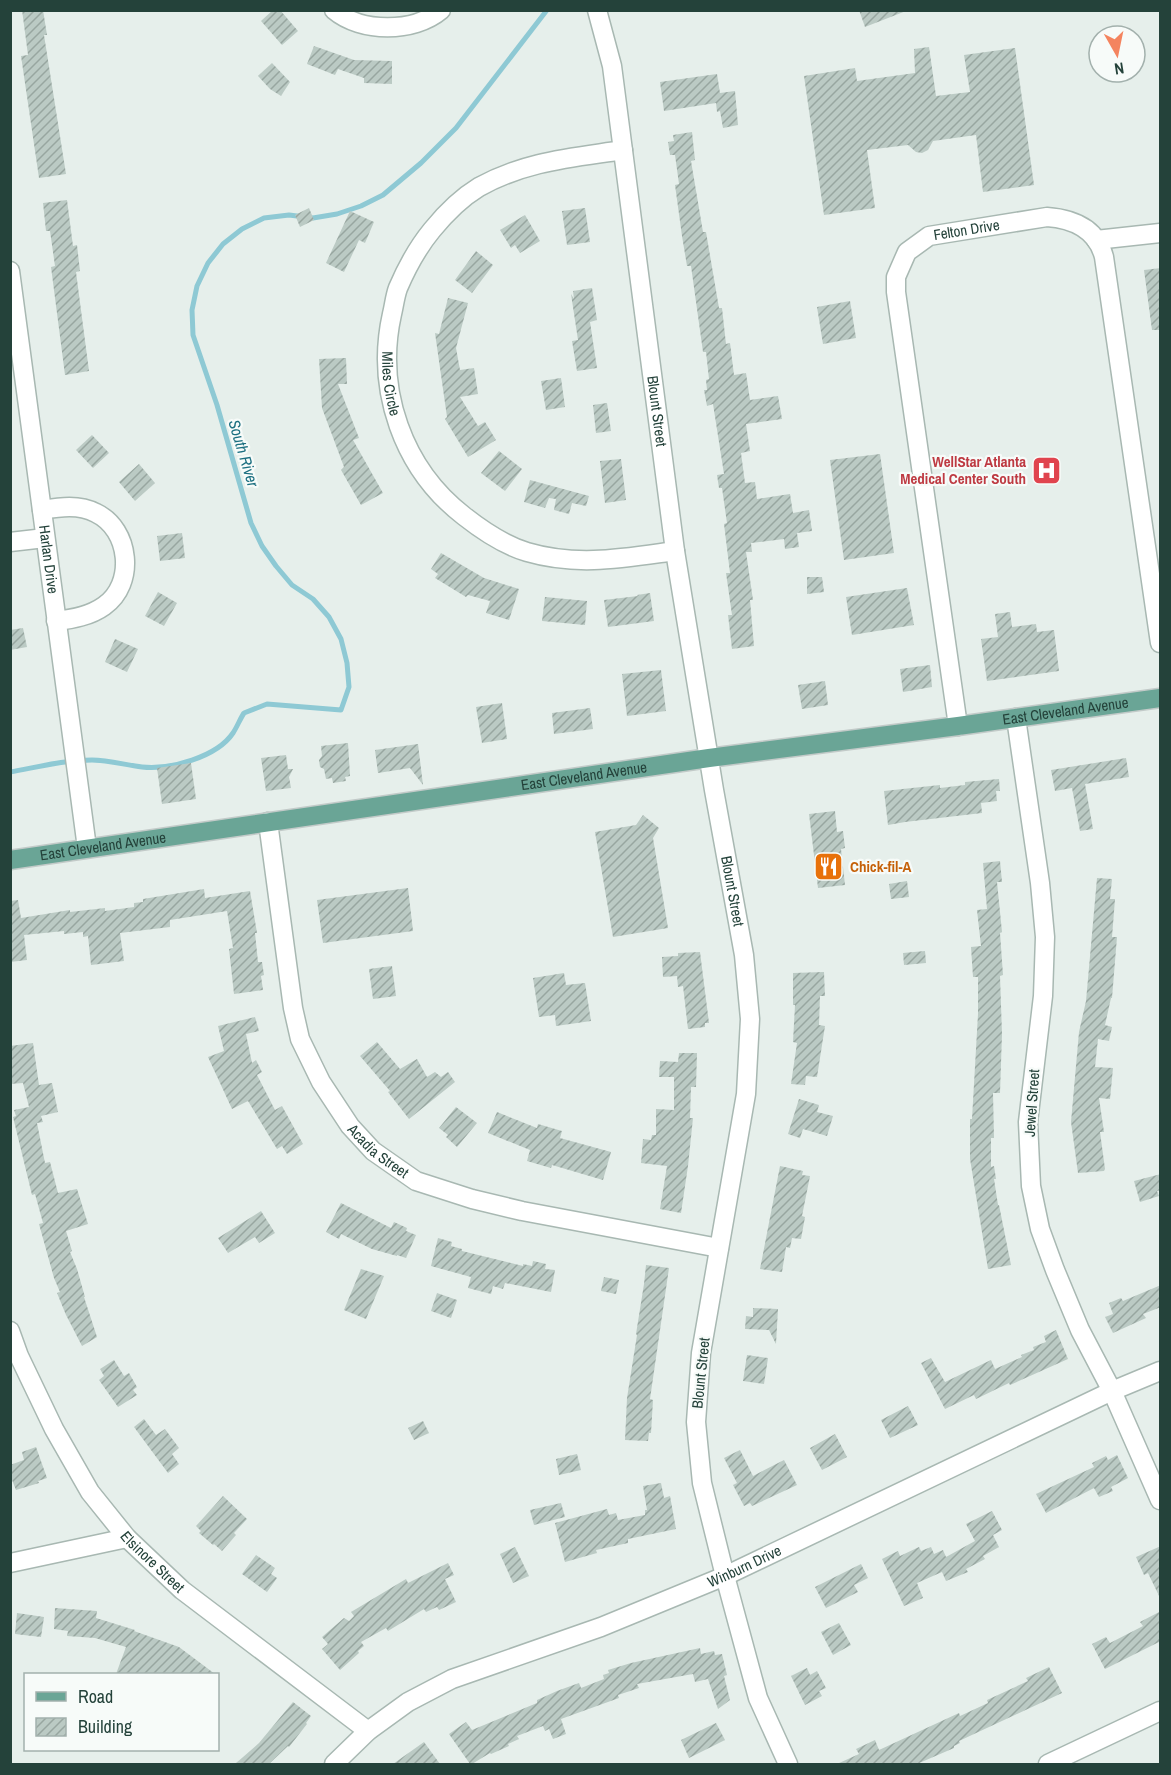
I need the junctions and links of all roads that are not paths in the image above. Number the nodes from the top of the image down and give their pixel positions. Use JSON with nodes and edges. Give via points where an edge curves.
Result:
{"nodes":[{"id":1,"x":334,"y":10,"type":"edge"},
{"id":2,"x":441,"y":10,"type":"edge"},
{"id":3,"x":597,"y":10,"type":"edge"},
{"id":4,"x":623,"y":150,"type":"junction"},
{"id":5,"x":1161,"y":233,"type":"edge"},
{"id":6,"x":1096,"y":240,"type":"junction"},
{"id":7,"x":10,"y":271,"type":"edge"},
{"id":8,"x":42,"y":510,"type":"junction"},
{"id":9,"x":45,"y":538,"type":"junction"},
{"id":10,"x":10,"y":542,"type":"edge"},
{"id":11,"x":675,"y":551,"type":"junction"},
{"id":12,"x":56,"y":621,"type":"junction"},
{"id":13,"x":1161,"y":643,"type":"edge"},
{"id":14,"x":1161,"y":698,"type":"edge"},
{"id":15,"x":1016,"y":718,"type":"junction"},
{"id":16,"x":958,"y":726,"type":"junction"},
{"id":17,"x":709,"y":758,"type":"junction"},
{"id":18,"x":268,"y":822,"type":"junction"},
{"id":19,"x":87,"y":848,"type":"junction"},
{"id":20,"x":10,"y":860,"type":"edge"},
{"id":21,"x":719,"y":1248,"type":"junction"},
{"id":22,"x":10,"y":1331,"type":"edge"},
{"id":23,"x":1161,"y":1371,"type":"edge"},
{"id":24,"x":1112,"y":1391,"type":"junction"},
{"id":25,"x":1161,"y":1500,"type":"edge"},
{"id":26,"x":127,"y":1538,"type":"junction"},
{"id":27,"x":10,"y":1563,"type":"edge"},
{"id":28,"x":725,"y":1576,"type":"junction"},
{"id":29,"x":1161,"y":1711,"type":"edge"},
{"id":30,"x":368,"y":1731,"type":"junction"},
{"id":31,"x":334,"y":1764,"type":"edge"},
{"id":32,"x":788,"y":1764,"type":"edge"},
{"id":33,"x":1048,"y":1764,"type":"edge"}],
"edges":[{"from":1,"to":2,"type":"street","via":[[379,28],[421,22]]},
{"from":3,"to":4,"type":"street","name":"Blount Street","via":[[612,66]]},
{"from":4,"to":11,"type":"street","name":"Blount Street"},
{"from":4,"to":11,"type":"street","name":"Miles Circle","via":[[518,169],[478,188],[446,214],[418,248],[397,290],[387,336],[388,380],[398,427],[418,467],[446,502],[485,533],[526,551],[570,561]]},
{"from":5,"to":6,"type":"street"},
{"from":6,"to":13,"type":"street","via":[[1104,257]]},
{"from":6,"to":16,"type":"street","name":"Felton Drive","via":[[1083,227],[1064,218],[929,236],[907,252],[896,277]]},
{"from":7,"to":8,"type":"street","name":"Harlan Drive"},
{"from":8,"to":9,"type":"street","name":"Harlan Drive"},
{"from":8,"to":12,"type":"street","via":[[73,507],[98,513],[115,531],[126,560],[123,583],[106,605],[78,618]]},
{"from":9,"to":10,"type":"street"},
{"from":9,"to":12,"type":"street","name":"Harlan Drive"},
{"from":11,"to":17,"type":"street","name":"Blount Street"},
{"from":12,"to":19,"type":"street","name":"Harlan Drive"},
{"from":14,"to":15,"type":"main road","name":"East Cleveland Avenue"},
{"from":15,"to":16,"type":"main road","name":"East Cleveland Avenue"},
{"from":15,"to":24,"type":"street","name":"Jewel Street","via":[[1045,937],[1043,996],[1028,1122],[1031,1186],[1055,1270]]},
{"from":16,"to":17,"type":"main road","name":"East Cleveland Avenue"},
{"from":17,"to":18,"type":"main road","name":"East Cleveland Avenue"},
{"from":17,"to":21,"type":"street","name":"Blount Street","via":[[744,958],[750,1019],[746,1094]]},
{"from":18,"to":19,"type":"main road","name":"East Cleveland Avenue"},
{"from":18,"to":21,"type":"street","name":"Acadia Street","via":[[300,1039],[321,1082],[372,1151],[416,1180],[472,1199]]},
{"from":19,"to":20,"type":"main road","name":"East Cleveland Avenue"},
{"from":21,"to":28,"type":"street","name":"Blount Street","via":[[701,1353],[696,1422],[702,1483]]},
{"from":22,"to":26,"type":"street","name":"Elsinore Street","via":[[54,1430],[90,1492]]},
{"from":23,"to":24,"type":"street","name":"Winburn Drive"},
{"from":24,"to":25,"type":"street","name":"Jewel Street"},
{"from":24,"to":28,"type":"street","name":"Winburn Drive"},
{"from":26,"to":27,"type":"street"},
{"from":26,"to":30,"type":"street","name":"Elsinore Street","via":[[182,1590]]},
{"from":28,"to":30,"type":"street","name":"Winburn Drive","via":[[601,1627],[452,1679],[408,1702]]},
{"from":28,"to":32,"type":"street","name":"Blount Street","via":[[758,1698]]},
{"from":29,"to":33,"type":"street"},
{"from":30,"to":31,"type":"street","name":"Winburn Drive"}]}
